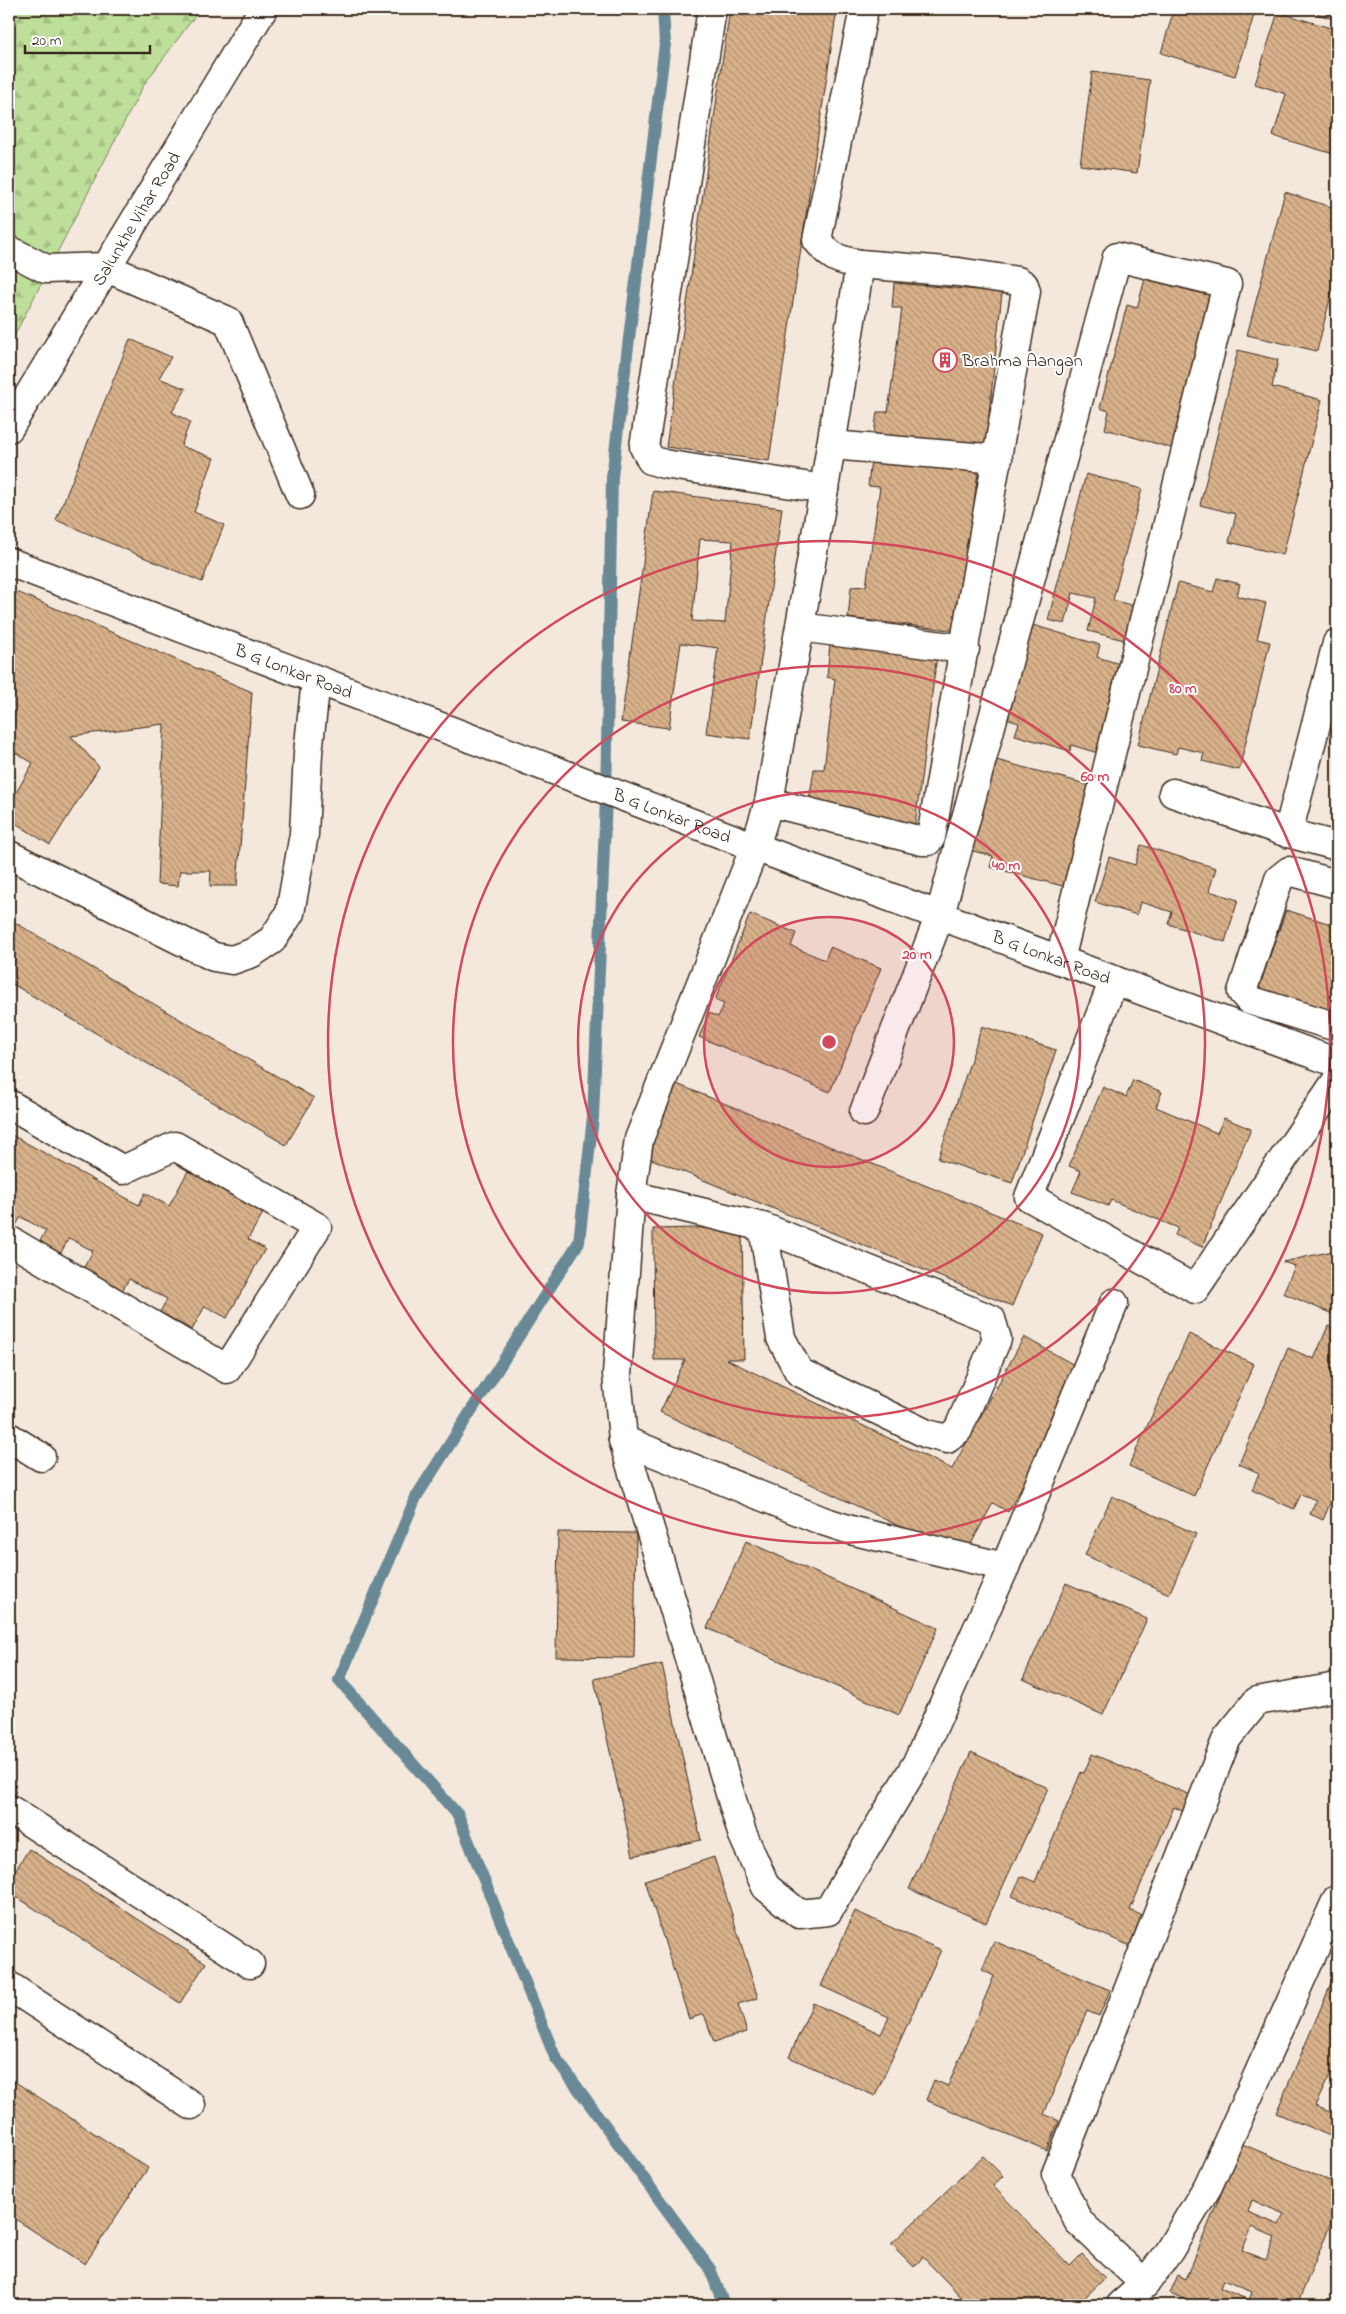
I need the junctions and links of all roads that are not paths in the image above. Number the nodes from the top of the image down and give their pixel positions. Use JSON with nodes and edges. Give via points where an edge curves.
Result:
{"nodes":[{"id":1,"x":263,"y":9,"type":"edge"},
{"id":2,"x":712,"y":9,"type":"edge"},
{"id":3,"x":864,"y":9,"type":"edge"},
{"id":4,"x":9,"y":250,"type":"edge"},
{"id":5,"x":860,"y":264,"type":"junction"},
{"id":6,"x":105,"y":267,"type":"junction"},
{"id":7,"x":9,"y":428,"type":"edge"},
{"id":8,"x":831,"y":446,"type":"junction"},
{"id":9,"x":998,"y":459,"type":"junction"},
{"id":10,"x":824,"y":488,"type":"junction"},
{"id":11,"x":300,"y":495,"type":"dead end"},
{"id":12,"x":9,"y":562,"type":"edge"},
{"id":13,"x":800,"y":627,"type":"junction"},
{"id":14,"x":1337,"y":643,"type":"edge"},
{"id":15,"x":966,"y":648,"type":"junction"},
{"id":16,"x":316,"y":680,"type":"junction"},
{"id":17,"x":1173,"y":793,"type":"dead end"},
{"id":18,"x":769,"y":802,"type":"junction"},
{"id":19,"x":1288,"y":833,"type":"junction"},
{"id":20,"x":1337,"y":846,"type":"edge"},
{"id":21,"x":755,"y":847,"type":"junction"},
{"id":22,"x":9,"y":855,"type":"edge"},
{"id":23,"x":1337,"y":884,"type":"edge"},
{"id":24,"x":940,"y":915,"type":"junction"},
{"id":25,"x":1060,"y":960,"type":"junction"},
{"id":26,"x":1114,"y":980,"type":"junction"},
{"id":27,"x":1310,"y":1020,"type":"junction"},
{"id":28,"x":1337,"y":1027,"type":"edge"},
{"id":29,"x":1300,"y":1049,"type":"junction"},
{"id":30,"x":1337,"y":1063,"type":"edge"},
{"id":31,"x":1337,"y":1080,"type":"edge"},
{"id":32,"x":9,"y":1104,"type":"edge"},
{"id":33,"x":864,"y":1112,"type":"dead end"},
{"id":34,"x":631,"y":1195,"type":"junction"},
{"id":35,"x":763,"y":1227,"type":"junction"},
{"id":36,"x":9,"y":1240,"type":"edge"},
{"id":37,"x":1114,"y":1303,"type":"dead end"},
{"id":38,"x":9,"y":1437,"type":"edge"},
{"id":39,"x":624,"y":1440,"type":"junction"},
{"id":40,"x":41,"y":1457,"type":"dead end"},
{"id":41,"x":1004,"y":1567,"type":"junction"},
{"id":42,"x":1337,"y":1687,"type":"edge"},
{"id":43,"x":9,"y":1809,"type":"edge"},
{"id":44,"x":1337,"y":1899,"type":"edge"},
{"id":45,"x":250,"y":1964,"type":"dead end"},
{"id":46,"x":9,"y":1986,"type":"edge"},
{"id":47,"x":191,"y":2105,"type":"dead end"},
{"id":48,"x":1145,"y":2284,"type":"junction"},
{"id":49,"x":1121,"y":2305,"type":"edge"}],
"edges":[{"from":1,"to":6,"type":"street","name":"Salunkhe Vihar Road"},
{"from":2,"to":10,"type":"street","via":[[644,447],[652,460],[664,464]]},
{"from":3,"to":5,"type":"street","via":[[817,240],[829,255]]},
{"from":4,"to":6,"type":"street","via":[[46,269]]},
{"from":5,"to":8,"type":"street"},
{"from":5,"to":9,"type":"street","via":[[958,272],[1018,281],[1024,285],[1026,291]]},
{"from":6,"to":7,"type":"street","name":"Salunkhe Vihar Road"},
{"from":6,"to":11,"type":"street","via":[[228,321]]},
{"from":8,"to":9,"type":"street"},
{"from":8,"to":10,"type":"street"},
{"from":9,"to":15,"type":"street"},
{"from":10,"to":13,"type":"street"},
{"from":12,"to":16,"type":"street","name":"B G Lonkar Road"},
{"from":13,"to":15,"type":"street"},
{"from":13,"to":18,"type":"street"},
{"from":14,"to":19,"type":"street"},
{"from":15,"to":18,"type":"street","via":[[933,833],[928,841]]},
{"from":16,"to":21,"type":"street","name":"B G Lonkar Road"},
{"from":16,"to":22,"type":"street","via":[[304,834],[290,913],[272,940],[252,953],[232,960],[214,957]]},
{"from":17,"to":19,"type":"street"},
{"from":18,"to":21,"type":"street"},
{"from":19,"to":20,"type":"street"},
{"from":21,"to":24,"type":"street","name":"B G Lonkar Road"},
{"from":21,"to":34,"type":"street","via":[[639,1139]]},
{"from":23,"to":27,"type":"street","via":[[1289,871],[1279,879],[1242,992],[1249,1000]]},
{"from":24,"to":25,"type":"street","name":"B G Lonkar Road"},
{"from":24,"to":25,"type":"street","via":[[1117,257],[1227,284]]},
{"from":24,"to":33,"type":"street"},
{"from":25,"to":26,"type":"street","name":"B G Lonkar Road"},
{"from":26,"to":29,"type":"street","name":"B G Lonkar Road"},
{"from":26,"to":31,"type":"street","via":[[1029,1197],[1195,1289]]},
{"from":27,"to":28,"type":"street"},
{"from":27,"to":29,"type":"street"},
{"from":29,"to":30,"type":"street","name":"B G Lonkar Road"},
{"from":32,"to":36,"type":"street","via":[[122,1170],[175,1146],[317,1227],[227,1369]]},
{"from":34,"to":35,"type":"street"},
{"from":34,"to":39,"type":"street","via":[[618,1374]]},
{"from":35,"to":35,"type":"street","via":[[991,1319],[997,1339],[958,1430],[947,1439],[928,1434],[798,1372],[781,1338]]},
{"from":37,"to":41,"type":"street"},
{"from":38,"to":40,"type":"street"},
{"from":39,"to":41,"type":"street","via":[[854,1532]]},
{"from":39,"to":41,"type":"street","via":[[742,1833],[766,1888],[799,1914],[828,1911],[918,1761]]},
{"from":42,"to":48,"type":"street","via":[[1257,1701],[1227,1738],[1056,2174],[1078,2222]]},
{"from":43,"to":45,"type":"street"},
{"from":44,"to":48,"type":"street","via":[[1208,2186]]},
{"from":46,"to":47,"type":"street"},
{"from":48,"to":49,"type":"street"}]}
